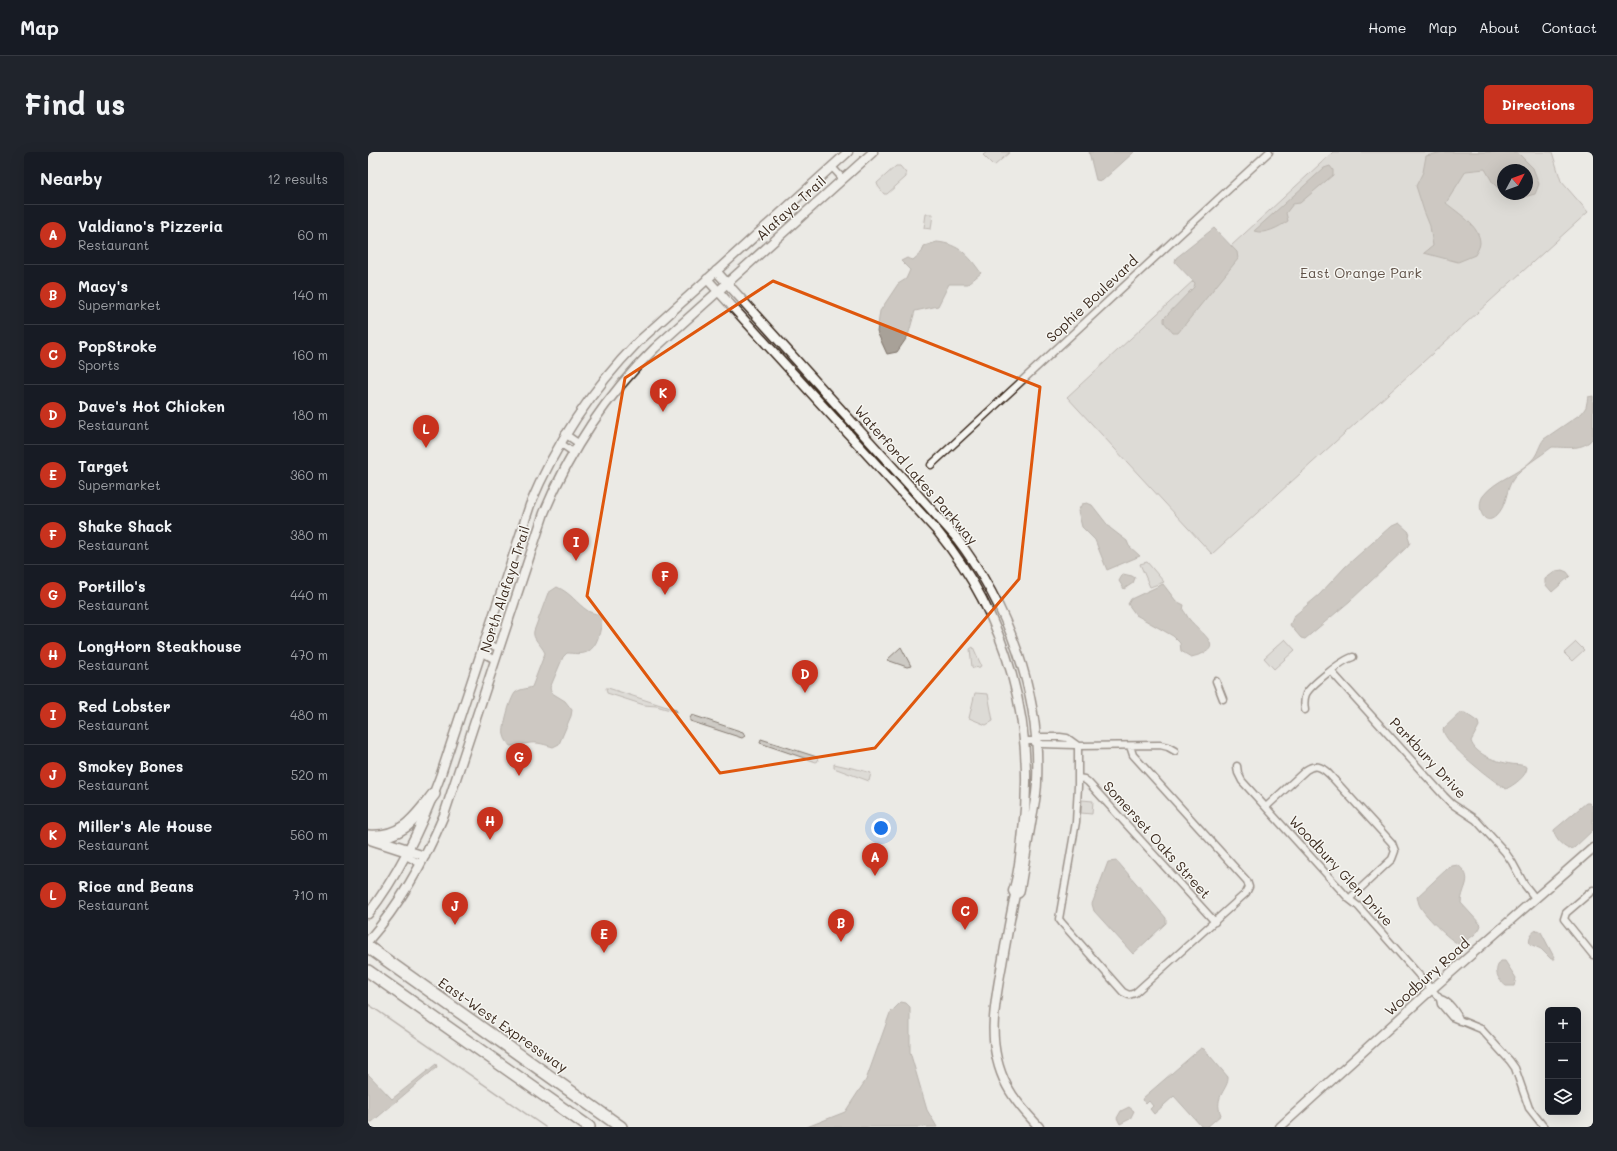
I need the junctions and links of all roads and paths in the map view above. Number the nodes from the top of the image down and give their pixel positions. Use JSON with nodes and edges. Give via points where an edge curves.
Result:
{"nodes":[{"id":1,"x":848,"y":152,"type":"edge"},
{"id":2,"x":873,"y":152,"type":"edge"},
{"id":3,"x":1269,"y":152,"type":"edge"},
{"id":4,"x":832,"y":167,"type":"junction"},
{"id":5,"x":842,"y":179,"type":"junction"},
{"id":6,"x":716,"y":271,"type":"junction"},
{"id":7,"x":707,"y":279,"type":"junction"},
{"id":8,"x":726,"y":283,"type":"junction"},
{"id":9,"x":718,"y":291,"type":"junction"},
{"id":10,"x":788,"y":367,"type":"junction"},
{"id":11,"x":841,"y":409,"type":"junction"},
{"id":12,"x":565,"y":434,"type":"junction"},
{"id":13,"x":560,"y":443,"type":"junction"},
{"id":14,"x":578,"y":444,"type":"junction"},
{"id":15,"x":573,"y":452,"type":"junction"},
{"id":16,"x":931,"y":464,"type":"dead end"},
{"id":17,"x":996,"y":600,"type":"junction"},
{"id":18,"x":986,"y":605,"type":"junction"},
{"id":19,"x":484,"y":642,"type":"junction"},
{"id":20,"x":499,"y":648,"type":"junction"},
{"id":21,"x":481,"y":652,"type":"junction"},
{"id":22,"x":1353,"y":657,"type":"dead end"},
{"id":23,"x":496,"y":660,"type":"junction"},
{"id":24,"x":1331,"y":671,"type":"junction"},
{"id":25,"x":1216,"y":681,"type":"dead end"},
{"id":26,"x":1223,"y":699,"type":"dead end"},
{"id":27,"x":1305,"y":710,"type":"dead end"},
{"id":28,"x":1025,"y":741,"type":"junction"},
{"id":29,"x":1036,"y":741,"type":"junction"},
{"id":30,"x":1076,"y":745,"type":"junction"},
{"id":31,"x":1130,"y":746,"type":"junction"},
{"id":32,"x":1175,"y":751,"type":"dead end"},
{"id":33,"x":1237,"y":766,"type":"dead end"},
{"id":34,"x":1078,"y":778,"type":"junction"},
{"id":35,"x":434,"y":794,"type":"junction"},
{"id":36,"x":1266,"y":807,"type":"junction"},
{"id":37,"x":368,"y":837,"type":"edge"},
{"id":38,"x":1593,"y":848,"type":"edge"},
{"id":39,"x":408,"y":854,"type":"junction"},
{"id":40,"x":425,"y":856,"type":"junction"},
{"id":41,"x":421,"y":864,"type":"junction"},
{"id":42,"x":1593,"y":890,"type":"edge"},
{"id":43,"x":1015,"y":895,"type":"junction"},
{"id":44,"x":1535,"y":898,"type":"junction"},
{"id":45,"x":1349,"y":899,"type":"junction"},
{"id":46,"x":368,"y":914,"type":"edge"},
{"id":47,"x":1215,"y":922,"type":"junction"},
{"id":48,"x":370,"y":947,"type":"edge"},
{"id":49,"x":1593,"y":955,"type":"edge"},
{"id":50,"x":368,"y":971,"type":"edge"},
{"id":51,"x":1432,"y":989,"type":"junction"},
{"id":52,"x":589,"y":1127,"type":"edge"},
{"id":53,"x":620,"y":1127,"type":"edge"},
{"id":54,"x":1039,"y":1127,"type":"edge"},
{"id":55,"x":1280,"y":1127,"type":"edge"},
{"id":56,"x":1544,"y":1127,"type":"edge"}],
"edges":[{"from":1,"to":4,"type":"street","name":"Alafaya Trail"},
{"from":2,"to":5,"type":"street","name":"Alafaya Trail"},
{"from":3,"to":16,"type":"street","name":"Sophie Boulevard"},
{"from":4,"to":5,"type":"street"},
{"from":4,"to":6,"type":"street","name":"Alafaya Trail"},
{"from":5,"to":8,"type":"street","name":"Alafaya Trail"},
{"from":6,"to":7,"type":"street","name":"Alafaya Trail"},
{"from":6,"to":8,"type":"street","name":"Waterford Lakes Parkway"},
{"from":7,"to":9,"type":"street","name":"Waterford Lakes Parkway"},
{"from":7,"to":12,"type":"street","name":"North Alafaya Trail","via":[[619,361],[588,398]]},
{"from":8,"to":9,"type":"street","name":"North Alafaya Trail"},
{"from":8,"to":11,"type":"street","name":"Waterford Lakes Parkway"},
{"from":9,"to":10,"type":"street","name":"Waterford Lakes Parkway"},
{"from":9,"to":14,"type":"street","name":"North Alafaya Trail","via":[[628,375]]},
{"from":10,"to":11,"type":"street","via":[[801,372],[832,406]]},
{"from":10,"to":18,"type":"street","name":"Waterford Lakes Parkway","via":[[938,532],[966,570]]},
{"from":11,"to":17,"type":"street","name":"Waterford Lakes Parkway","via":[[955,536],[979,569]]},
{"from":12,"to":13,"type":"street","name":"North Alafaya Trail"},
{"from":12,"to":14,"type":"street"},
{"from":13,"to":15,"type":"street"},
{"from":13,"to":19,"type":"street","name":"North Alafaya Trail","via":[[530,506]]},
{"from":14,"to":15,"type":"street","name":"North Alafaya Trail"},
{"from":15,"to":20,"type":"street","name":"North Alafaya Trail","via":[[544,513]]},
{"from":17,"to":18,"type":"street"},
{"from":17,"to":29,"type":"street","name":"Waterford Lakes Parkway","via":[[1022,667]]},
{"from":18,"to":28,"type":"street","name":"Waterford Lakes Parkway","via":[[1012,672]]},
{"from":19,"to":20,"type":"street"},
{"from":19,"to":21,"type":"street","name":"North Alafaya Trail"},
{"from":20,"to":23,"type":"street","name":"North Alafaya Trail"},
{"from":21,"to":23,"type":"street"},
{"from":21,"to":35,"type":"street","name":"North Alafaya Trail"},
{"from":22,"to":24,"type":"street","via":[[1342,661]]},
{"from":23,"to":40,"type":"street","name":"North Alafaya Trail","via":[[452,794]]},
{"from":24,"to":27,"type":"street","via":[[1306,694]]},
{"from":24,"to":44,"type":"street","name":"Parkbury Drive","via":[[1444,796],[1476,820],[1505,852]]},
{"from":25,"to":26,"type":"street"},
{"from":28,"to":29,"type":"street"},
{"from":28,"to":43,"type":"street","name":"Waterford Lakes Parkway","via":[[1025,803],[1013,891]]},
{"from":29,"to":30,"type":"street","via":[[1041,736],[1060,737],[1067,738]]},
{"from":29,"to":43,"type":"street","name":"Waterford Lakes Parkway","via":[[1037,789],[1020,889]]},
{"from":30,"to":31,"type":"street"},
{"from":30,"to":34,"type":"street"},
{"from":31,"to":32,"type":"street","via":[[1164,746]]},
{"from":31,"to":47,"type":"street","via":[[1133,755],[1248,883],[1246,893]]},
{"from":33,"to":36,"type":"street","name":"Woodbury Glen Drive","via":[[1240,777]]},
{"from":34,"to":47,"type":"street","name":"Somerset Oaks Street","via":[[1088,782]]},
{"from":34,"to":47,"type":"street","via":[[1075,829],[1059,918],[1123,992],[1129,995],[1135,993]]},
{"from":35,"to":37,"type":"highway","via":[[405,827],[380,837]]},
{"from":35,"to":39,"type":"street","name":"North Alafaya Trail"},
{"from":36,"to":45,"type":"street","name":"Woodbury Glen Drive"},
{"from":36,"to":45,"type":"street","via":[[1306,770],[1312,766],[1320,766],[1392,843],[1395,851],[1392,859]]},
{"from":37,"to":39,"type":"highway"},
{"from":38,"to":44,"type":"street","name":"Woodbury Road"},
{"from":39,"to":40,"type":"street"},
{"from":39,"to":41,"type":"street"},
{"from":39,"to":46,"type":"street","name":"North Alafaya Trail"},
{"from":40,"to":41,"type":"street","name":"North Alafaya Trail"},
{"from":41,"to":48,"type":"street","name":"North Alafaya Trail"},
{"from":42,"to":49,"type":"street","via":[[1566,914],[1564,919]]},
{"from":43,"to":54,"type":"street","name":"Waterford Lakes Parkway","via":[[994,1005],[993,1041],[1007,1085]]},
{"from":44,"to":51,"type":"street","name":"Woodbury Road"},
{"from":45,"to":51,"type":"street","name":"Woodbury Glen Drive"},
{"from":48,"to":53,"type":"highway","name":"East-West Expressway"},
{"from":50,"to":52,"type":"highway"},
{"from":51,"to":55,"type":"street","name":"Woodbury Road"},
{"from":51,"to":56,"type":"street","name":"Woodbury Glen Drive","via":[[1452,1018],[1481,1029],[1510,1061],[1529,1108]]}]}
